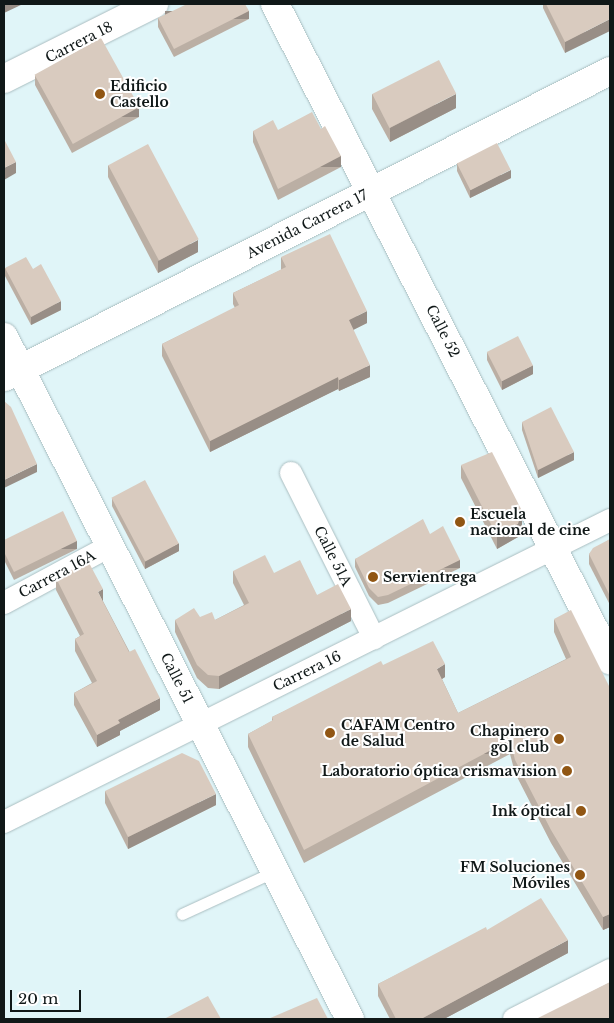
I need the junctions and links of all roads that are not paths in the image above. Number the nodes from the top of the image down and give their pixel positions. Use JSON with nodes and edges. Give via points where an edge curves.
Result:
{"nodes":[{"id":1,"x":154,"y":4,"type":"edge"},
{"id":2,"x":275,"y":4,"type":"edge"},
{"id":3,"x":610,"y":70,"type":"edge"},
{"id":4,"x":4,"y":79,"type":"edge"},
{"id":5,"x":372,"y":191,"type":"junction"},
{"id":6,"x":4,"y":337,"type":"edge"},
{"id":7,"x":12,"y":373,"type":"edge"},
{"id":8,"x":291,"y":473,"type":"dead end"},
{"id":9,"x":610,"y":520,"type":"edge"},
{"id":10,"x":110,"y":546,"type":"junction"},
{"id":11,"x":553,"y":548,"type":"junction"},
{"id":12,"x":4,"y":603,"type":"edge"},
{"id":13,"x":374,"y":638,"type":"junction"},
{"id":14,"x":610,"y":660,"type":"edge"},
{"id":15,"x":200,"y":724,"type":"junction"},
{"id":16,"x":4,"y":822,"type":"edge"},
{"id":17,"x":275,"y":871,"type":"junction"},
{"id":18,"x":182,"y":914,"type":"dead end"},
{"id":19,"x":610,"y":970,"type":"edge"},
{"id":20,"x":350,"y":1019,"type":"edge"},
{"id":21,"x":514,"y":1019,"type":"edge"}],
"edges":[{"from":1,"to":4,"type":"street","name":"Carrera 18"},
{"from":2,"to":5,"type":"street","name":"Calle 52"},
{"from":3,"to":5,"type":"street","name":"Avenida Carrera 17"},
{"from":5,"to":7,"type":"street","name":"Avenida Carrera 17"},
{"from":5,"to":11,"type":"street","name":"Calle 52"},
{"from":6,"to":7,"type":"street","name":"Calle 51"},
{"from":7,"to":10,"type":"street","name":"Calle 51"},
{"from":8,"to":13,"type":"street","name":"Calle 51A"},
{"from":9,"to":11,"type":"street","name":"Carrera 16"},
{"from":10,"to":12,"type":"street","name":"Carrera 16A"},
{"from":10,"to":15,"type":"street","name":"Calle 51"},
{"from":11,"to":13,"type":"street","name":"Carrera 16"},
{"from":11,"to":14,"type":"street","name":"Calle 52"},
{"from":13,"to":15,"type":"street","name":"Carrera 16"},
{"from":15,"to":16,"type":"street","name":"Carrera 16"},
{"from":15,"to":17,"type":"street","name":"Calle 51"},
{"from":17,"to":18,"type":"lane"},
{"from":17,"to":20,"type":"street","name":"Calle 51"},
{"from":19,"to":21,"type":"street"}]}
